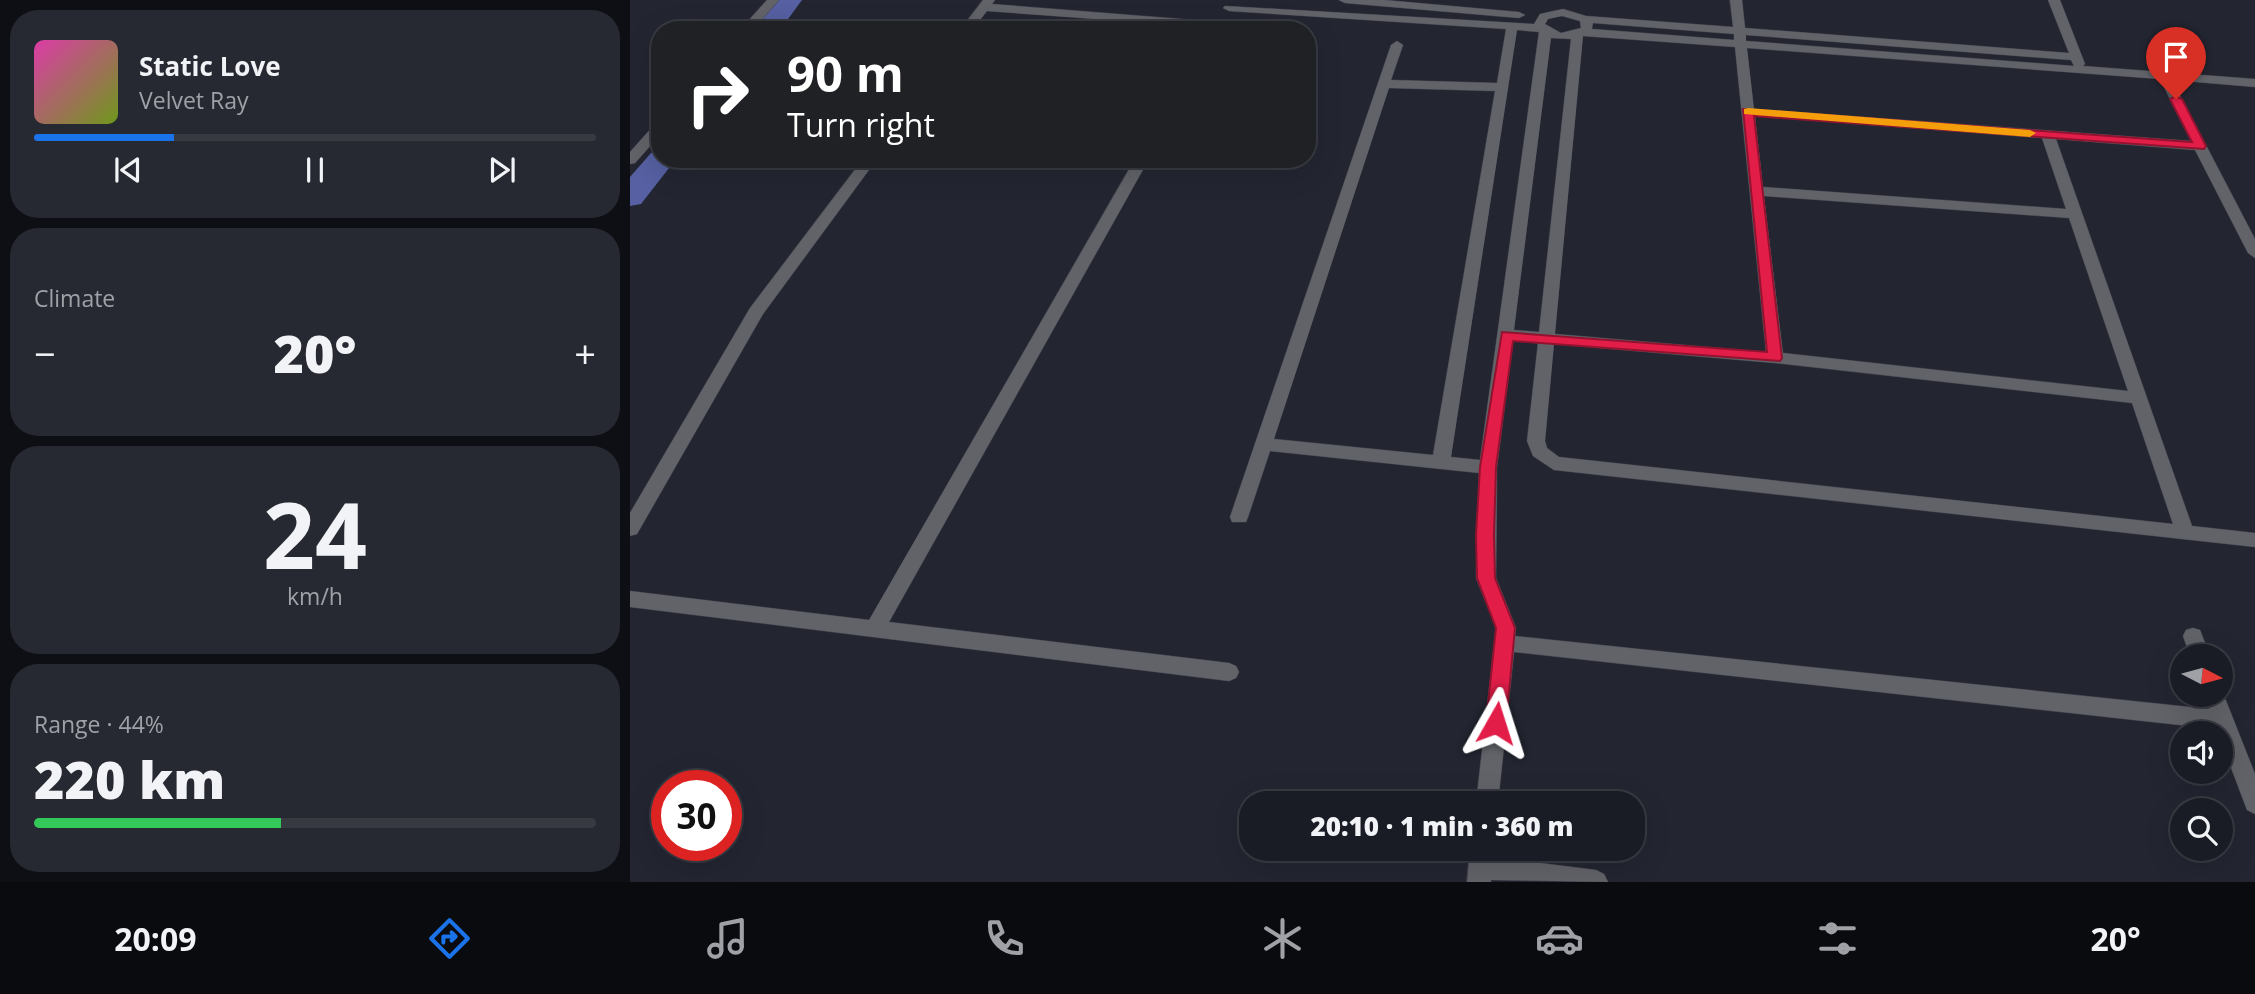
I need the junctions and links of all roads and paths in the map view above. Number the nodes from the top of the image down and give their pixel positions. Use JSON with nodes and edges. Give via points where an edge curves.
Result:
{"nodes":[{"id":1,"x":773,"y":0,"type":"edge"},
{"id":2,"x":1345,"y":0,"type":"edge"},
{"id":3,"x":1550,"y":0,"type":"edge"},
{"id":4,"x":1580,"y":0,"type":"edge"},
{"id":5,"x":1736,"y":0,"type":"edge"},
{"id":6,"x":2054,"y":0,"type":"edge"},
{"id":7,"x":986,"y":3,"type":"edge"},
{"id":8,"x":1231,"y":4,"type":"edge"},
{"id":9,"x":754,"y":21,"type":"edge"},
{"id":10,"x":973,"y":21,"type":"edge"},
{"id":11,"x":1160,"y":21,"type":"edge"},
{"id":12,"x":1221,"y":21,"type":"edge"},
{"id":13,"x":1544,"y":23,"type":"junction"},
{"id":14,"x":1581,"y":25,"type":"junction"},
{"id":15,"x":1512,"y":27,"type":"junction"},
{"id":16,"x":1740,"y":37,"type":"junction"},
{"id":17,"x":1397,"y":45,"type":"dead end"},
{"id":18,"x":2076,"y":57,"type":"junction"},
{"id":19,"x":2082,"y":70,"type":"junction"},
{"id":20,"x":2164,"y":76,"type":"junction"},
{"id":21,"x":2255,"y":83,"type":"edge"},
{"id":22,"x":1384,"y":84,"type":"junction"},
{"id":23,"x":1501,"y":87,"type":"junction"},
{"id":24,"x":1747,"y":112,"type":"junction"},
{"id":25,"x":2048,"y":135,"type":"junction"},
{"id":26,"x":651,"y":137,"type":"edge"},
{"id":27,"x":2200,"y":146,"type":"junction"},
{"id":28,"x":630,"y":160,"type":"edge"},
{"id":29,"x":863,"y":168,"type":"edge"},
{"id":30,"x":1137,"y":168,"type":"edge"},
{"id":31,"x":1756,"y":191,"type":"junction"},
{"id":32,"x":2076,"y":214,"type":"junction"},
{"id":33,"x":2255,"y":253,"type":"edge"},
{"id":34,"x":1507,"y":335,"type":"junction"},
{"id":35,"x":1547,"y":339,"type":"junction"},
{"id":36,"x":1775,"y":358,"type":"junction"},
{"id":37,"x":2140,"y":398,"type":"junction"},
{"id":38,"x":1262,"y":444,"type":"junction"},
{"id":39,"x":1441,"y":462,"type":"junction"},
{"id":40,"x":1488,"y":467,"type":"junction"},
{"id":41,"x":1238,"y":517,"type":"dead end"},
{"id":42,"x":630,"y":529,"type":"edge"},
{"id":43,"x":2185,"y":532,"type":"junction"},
{"id":44,"x":2255,"y":540,"type":"edge"},
{"id":45,"x":630,"y":599,"type":"edge"},
{"id":46,"x":875,"y":628,"type":"junction"},
{"id":47,"x":2193,"y":636,"type":"dead end"},
{"id":48,"x":1505,"y":643,"type":"junction"},
{"id":49,"x":2196,"y":644,"type":"edge"},
{"id":50,"x":1229,"y":673,"type":"dead end"},
{"id":51,"x":2219,"y":707,"type":"edge"},
{"id":52,"x":2224,"y":720,"type":"junction"},
{"id":53,"x":1488,"y":791,"type":"edge"},
{"id":54,"x":2255,"y":803,"type":"edge"},
{"id":55,"x":1480,"y":866,"type":"edge"},
{"id":56,"x":1596,"y":882,"type":"edge"}],
"edges":[{"from":1,"to":9,"type":"street"},
{"from":2,"to":13,"type":"street"},
{"from":3,"to":13,"type":"street"},
{"from":4,"to":14,"type":"street"},
{"from":5,"to":16,"type":"street"},
{"from":6,"to":18,"type":"street"},
{"from":7,"to":10,"type":"street"},
{"from":7,"to":11,"type":"street"},
{"from":8,"to":12,"type":"street"},
{"from":8,"to":15,"type":"street"},
{"from":13,"to":14,"type":"street","via":[[1563,12]]},
{"from":13,"to":14,"type":"street","via":[[1560,36]]},
{"from":13,"to":15,"type":"street"},
{"from":13,"to":34,"type":"street"},
{"from":14,"to":16,"type":"street"},
{"from":14,"to":35,"type":"street"},
{"from":15,"to":23,"type":"street"},
{"from":16,"to":18,"type":"street"},
{"from":16,"to":19,"type":"street"},
{"from":16,"to":24,"type":"street"},
{"from":17,"to":22,"type":"street"},
{"from":18,"to":19,"type":"street"},
{"from":19,"to":20,"type":"street"},
{"from":20,"to":21,"type":"street"},
{"from":20,"to":27,"type":"street"},
{"from":22,"to":23,"type":"street"},
{"from":22,"to":38,"type":"street"},
{"from":23,"to":39,"type":"street"},
{"from":24,"to":25,"type":"street"},
{"from":24,"to":31,"type":"street"},
{"from":25,"to":27,"type":"street"},
{"from":25,"to":32,"type":"street"},
{"from":26,"to":28,"type":"street"},
{"from":27,"to":33,"type":"street"},
{"from":29,"to":42,"type":"street","via":[[756,312]]},
{"from":30,"to":46,"type":"street"},
{"from":31,"to":32,"type":"street"},
{"from":31,"to":36,"type":"street"},
{"from":32,"to":37,"type":"street"},
{"from":34,"to":35,"type":"street"},
{"from":34,"to":40,"type":"street"},
{"from":35,"to":36,"type":"street"},
{"from":35,"to":43,"type":"street","via":[[1536,441],[1539,452],[1554,463]]},
{"from":36,"to":37,"type":"street"},
{"from":37,"to":43,"type":"street"},
{"from":38,"to":39,"type":"street"},
{"from":38,"to":41,"type":"street"},
{"from":39,"to":40,"type":"street"},
{"from":40,"to":48,"type":"street","via":[[1486,578],[1503,616]]},
{"from":43,"to":44,"type":"street"},
{"from":45,"to":46,"type":"street"},
{"from":46,"to":50,"type":"street"},
{"from":47,"to":49,"type":"street"},
{"from":48,"to":52,"type":"street"},
{"from":48,"to":53,"type":"street"},
{"from":51,"to":52,"type":"street"},
{"from":52,"to":54,"type":"street"},
{"from":55,"to":56,"type":"street"}]}
